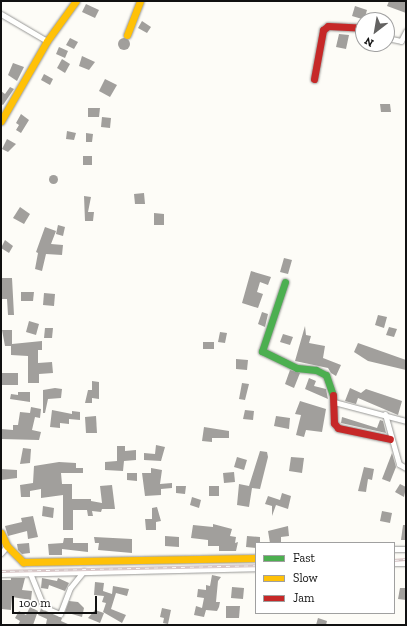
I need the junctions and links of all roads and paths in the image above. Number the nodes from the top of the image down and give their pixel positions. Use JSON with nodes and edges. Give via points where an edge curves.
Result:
{"nodes":[{"id":1,"x":76,"y":1,"type":"edge"},
{"id":2,"x":140,"y":1,"type":"edge"},
{"id":3,"x":1,"y":14,"type":"edge"},
{"id":4,"x":355,"y":28,"type":"edge"},
{"id":5,"x":406,"y":31,"type":"edge"},
{"id":6,"x":127,"y":35,"type":"dead end"},
{"id":7,"x":395,"y":40,"type":"edge"},
{"id":8,"x":47,"y":41,"type":"junction"},
{"id":9,"x":314,"y":79,"type":"dead end"},
{"id":10,"x":1,"y":121,"type":"edge"},
{"id":11,"x":285,"y":282,"type":"dead end"},
{"id":12,"x":334,"y":402,"type":"junction"},
{"id":13,"x":385,"y":414,"type":"junction"},
{"id":14,"x":406,"y":421,"type":"edge"},
{"id":15,"x":390,"y":439,"type":"junction"},
{"id":16,"x":406,"y":468,"type":"edge"},
{"id":17,"x":1,"y":533,"type":"edge"},
{"id":18,"x":7,"y":546,"type":"junction"},
{"id":19,"x":395,"y":549,"type":"edge"},
{"id":20,"x":406,"y":549,"type":"edge"},
{"id":21,"x":1,"y":553,"type":"edge"},
{"id":22,"x":255,"y":558,"type":"edge"},
{"id":23,"x":406,"y":562,"type":"edge"},
{"id":24,"x":395,"y":563,"type":"edge"},
{"id":25,"x":255,"y":568,"type":"edge"},
{"id":26,"x":84,"y":571,"type":"junction"},
{"id":27,"x":30,"y":573,"type":"junction"},
{"id":28,"x":1,"y":574,"type":"edge"}],
"edges":[{"from":1,"to":8,"type":"street"},
{"from":2,"to":6,"type":"street"},
{"from":3,"to":8,"type":"street"},
{"from":4,"to":9,"type":"street","via":[[328,26],[324,30]]},
{"from":5,"to":7,"type":"street","via":[[401,42]]},
{"from":8,"to":10,"type":"street"},
{"from":11,"to":12,"type":"street","via":[[262,351],[297,368],[323,372],[329,382]]},
{"from":12,"to":13,"type":"street"},
{"from":12,"to":15,"type":"street","via":[[334,423],[338,428]]},
{"from":13,"to":14,"type":"street"},
{"from":13,"to":15,"type":"street"},
{"from":15,"to":16,"type":"street","via":[[398,464]]},
{"from":17,"to":18,"type":"street"},
{"from":18,"to":21,"type":"street"},
{"from":18,"to":22,"type":"street","via":[[23,562]]},
{"from":19,"to":20,"type":"street"},
{"from":23,"to":24,"type":"street"},
{"from":25,"to":26,"type":"street"},
{"from":26,"to":27,"type":"street"},
{"from":26,"to":27,"type":"street","via":[[70,588],[60,614],[44,607]]},
{"from":27,"to":28,"type":"street"}]}
